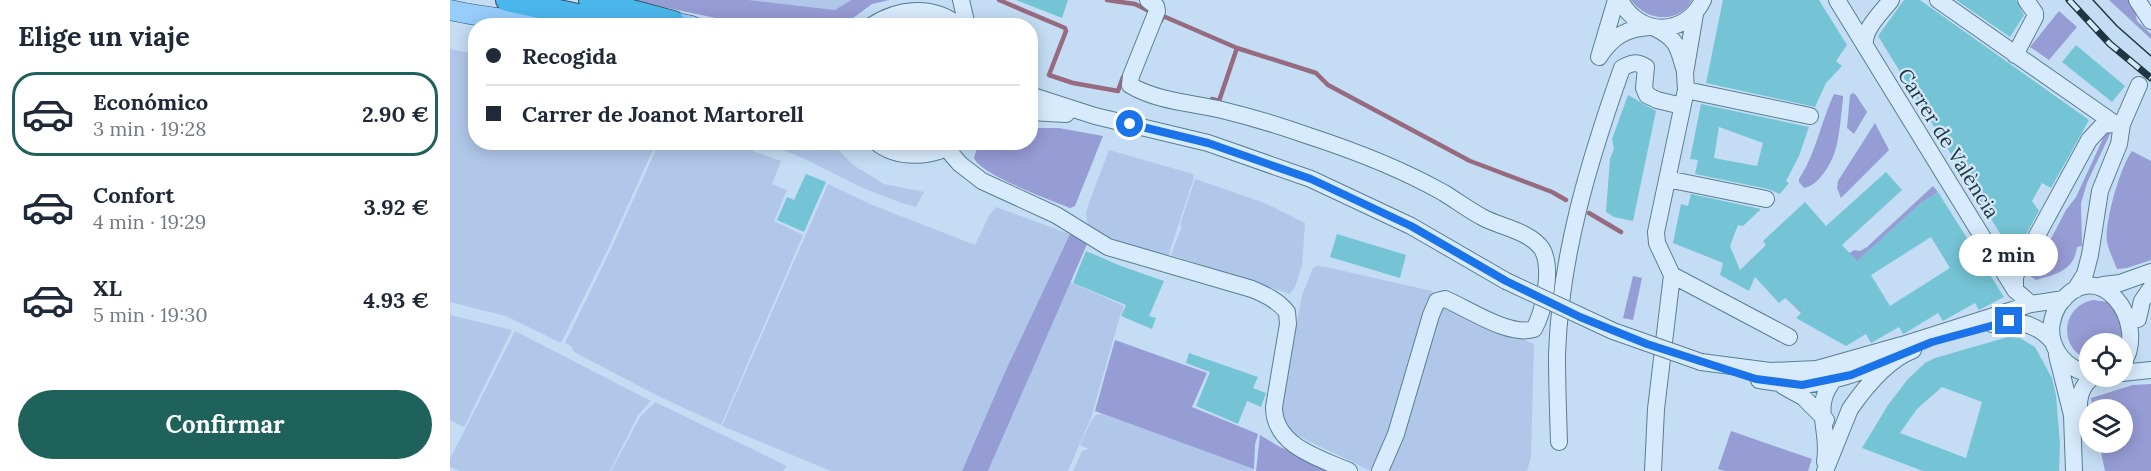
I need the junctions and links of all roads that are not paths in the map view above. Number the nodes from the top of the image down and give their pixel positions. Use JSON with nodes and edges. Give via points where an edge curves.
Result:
{"nodes":[{"id":1,"x":507,"y":0,"type":"edge"},
{"id":2,"x":557,"y":0,"type":"edge"},
{"id":3,"x":590,"y":0,"type":"edge"},
{"id":4,"x":961,"y":0,"type":"edge"},
{"id":5,"x":1148,"y":0,"type":"edge"},
{"id":6,"x":1616,"y":0,"type":"edge"},
{"id":7,"x":1620,"y":0,"type":"edge"},
{"id":8,"x":1837,"y":0,"type":"edge"},
{"id":9,"x":1891,"y":0,"type":"edge"},
{"id":10,"x":1938,"y":0,"type":"edge"},
{"id":11,"x":2026,"y":0,"type":"edge"},
{"id":12,"x":917,"y":5,"type":"edge"},
{"id":13,"x":1699,"y":7,"type":"edge"},
{"id":14,"x":450,"y":10,"type":"edge"},
{"id":15,"x":491,"y":18,"type":"edge"},
{"id":16,"x":591,"y":18,"type":"edge"},
{"id":17,"x":651,"y":18,"type":"edge"},
{"id":18,"x":659,"y":18,"type":"edge"},
{"id":19,"x":884,"y":18,"type":"edge"},
{"id":20,"x":948,"y":18,"type":"edge"},
{"id":21,"x":965,"y":18,"type":"edge"},
{"id":22,"x":1653,"y":27,"type":"junction"},
{"id":23,"x":1865,"y":45,"type":"junction"},
{"id":24,"x":2015,"y":55,"type":"junction"},
{"id":25,"x":2139,"y":85,"type":"dead end"},
{"id":26,"x":1684,"y":90,"type":"junction"},
{"id":27,"x":1038,"y":98,"type":"edge"},
{"id":28,"x":1038,"y":112,"type":"edge"},
{"id":29,"x":1095,"y":116,"type":"junction"},
{"id":30,"x":1810,"y":116,"type":"dead end"},
{"id":31,"x":2117,"y":126,"type":"junction"},
{"id":32,"x":891,"y":150,"type":"edge"},
{"id":33,"x":940,"y":150,"type":"edge"},
{"id":34,"x":954,"y":150,"type":"edge"},
{"id":35,"x":1667,"y":179,"type":"junction"},
{"id":36,"x":1766,"y":200,"type":"dead end"},
{"id":37,"x":1669,"y":268,"type":"junction"},
{"id":38,"x":2151,"y":272,"type":"edge"},
{"id":39,"x":2100,"y":286,"type":"junction"},
{"id":40,"x":2151,"y":288,"type":"edge"},
{"id":41,"x":2015,"y":290,"type":"junction"},
{"id":42,"x":2070,"y":295,"type":"junction"},
{"id":43,"x":2031,"y":303,"type":"junction"},
{"id":44,"x":2140,"y":325,"type":"junction"},
{"id":45,"x":1789,"y":337,"type":"dead end"},
{"id":46,"x":2054,"y":344,"type":"junction"},
{"id":47,"x":1898,"y":350,"type":"junction"},
{"id":48,"x":2133,"y":355,"type":"edge"},
{"id":49,"x":1701,"y":362,"type":"junction"},
{"id":50,"x":1802,"y":370,"type":"junction"},
{"id":51,"x":2151,"y":370,"type":"edge"},
{"id":52,"x":2079,"y":372,"type":"edge"},
{"id":53,"x":2133,"y":372,"type":"edge"},
{"id":54,"x":1756,"y":379,"type":"junction"},
{"id":55,"x":1834,"y":379,"type":"junction"},
{"id":56,"x":2084,"y":387,"type":"edge"},
{"id":57,"x":1848,"y":413,"type":"junction"},
{"id":58,"x":1821,"y":415,"type":"junction"},
{"id":59,"x":1558,"y":442,"type":"dead end"},
{"id":60,"x":1349,"y":471,"type":"edge"},
{"id":61,"x":1380,"y":471,"type":"edge"},
{"id":62,"x":1653,"y":471,"type":"edge"},
{"id":63,"x":1824,"y":471,"type":"edge"},
{"id":64,"x":2074,"y":471,"type":"edge"},
{"id":65,"x":2082,"y":471,"type":"edge"}],
"edges":[{"from":1,"to":16,"type":"highway"},
{"from":2,"to":17,"type":"main road"},
{"from":3,"to":18,"type":"highway"},
{"from":4,"to":21,"type":"street"},
{"from":5,"to":61,"type":"street","via":[[1157,11],[1130,85],[1142,92],[1225,110],[1310,136],[1443,193],[1490,221],[1533,240],[1542,250],[1547,284],[1534,329],[1509,328],[1445,299],[1437,302],[1396,434]]},
{"from":6,"to":22,"type":"street","via":[[1599,57],[1621,33]]},
{"from":7,"to":22,"type":"street","via":[[1631,16]]},
{"from":8,"to":23,"type":"street","name":"Carrer de València"},
{"from":9,"to":23,"type":"street","via":[[1867,32]]},
{"from":10,"to":24,"type":"street"},
{"from":11,"to":24,"type":"street","via":[[2035,16]]},
{"from":12,"to":19,"type":"street"},
{"from":12,"to":20,"type":"street"},
{"from":13,"to":22,"type":"street","via":[[1683,23],[1669,28]]},
{"from":13,"to":26,"type":"street"},
{"from":14,"to":15,"type":"main road"},
{"from":22,"to":26,"type":"street","via":[[1671,36],[1680,53]]},
{"from":23,"to":41,"type":"street","name":"Carrer de València"},
{"from":24,"to":31,"type":"street"},
{"from":25,"to":31,"type":"street"},
{"from":26,"to":30,"type":"street"},
{"from":26,"to":35,"type":"street"},
{"from":26,"to":59,"type":"street","via":[[1657,99],[1644,88],[1646,67],[1632,63],[1622,68],[1589,166],[1563,288],[1557,354]]},
{"from":27,"to":29,"type":"street"},
{"from":28,"to":29,"type":"street"},
{"from":29,"to":49,"type":"street","bridge":true,"via":[[1208,143],[1311,179],[1411,226],[1506,281],[1613,331]]},
{"from":31,"to":41,"type":"street","via":[[2103,125],[2089,140],[2015,276]]},
{"from":31,"to":42,"type":"street","via":[[2119,144],[2100,191],[2087,266]]},
{"from":32,"to":33,"type":"street","via":[[925,155]]},
{"from":34,"to":60,"type":"street","via":[[960,164],[982,181],[1056,215],[1108,247],[1252,289],[1280,304],[1287,312],[1288,324],[1274,418],[1294,444]]},
{"from":35,"to":36,"type":"street"},
{"from":35,"to":37,"type":"street","via":[[1656,232]]},
{"from":37,"to":45,"type":"street"},
{"from":37,"to":62,"type":"street"},
{"from":38,"to":39,"type":"street"},
{"from":39,"to":42,"type":"street"},
{"from":39,"to":44,"type":"street","via":[[2127,299]]},
{"from":40,"to":44,"type":"street","via":[[2142,301]]},
{"from":41,"to":43,"type":"street","name":"Carrer de València"},
{"from":42,"to":43,"type":"street"},
{"from":42,"to":46,"type":"street","via":[[2052,321]]},
{"from":43,"to":47,"type":"street"},
{"from":44,"to":48,"type":"street"},
{"from":46,"to":47,"type":"street","via":[[2038,329],[2009,321]]},
{"from":46,"to":52,"type":"street","via":[[2068,365]]},
{"from":46,"to":64,"type":"street","via":[[2070,403]]},
{"from":47,"to":50,"type":"street"},
{"from":47,"to":55,"type":"street","via":[[1851,375]]},
{"from":47,"to":57,"type":"street"},
{"from":49,"to":50,"type":"street","via":[[1770,371]]},
{"from":49,"to":54,"type":"street"},
{"from":50,"to":55,"type":"street","via":[[1822,372]]},
{"from":51,"to":53,"type":"street"},
{"from":54,"to":55,"type":"street","via":[[1802,385]]},
{"from":54,"to":58,"type":"street","via":[[1794,392]]},
{"from":55,"to":57,"type":"street","via":[[1846,388]]},
{"from":55,"to":58,"type":"street","via":[[1825,392]]},
{"from":56,"to":65,"type":"street","via":[[2079,404]]},
{"from":57,"to":58,"type":"street","via":[[1839,423],[1827,421]]},
{"from":57,"to":63,"type":"street"},
{"from":58,"to":63,"type":"street","via":[[1825,427]]}]}
